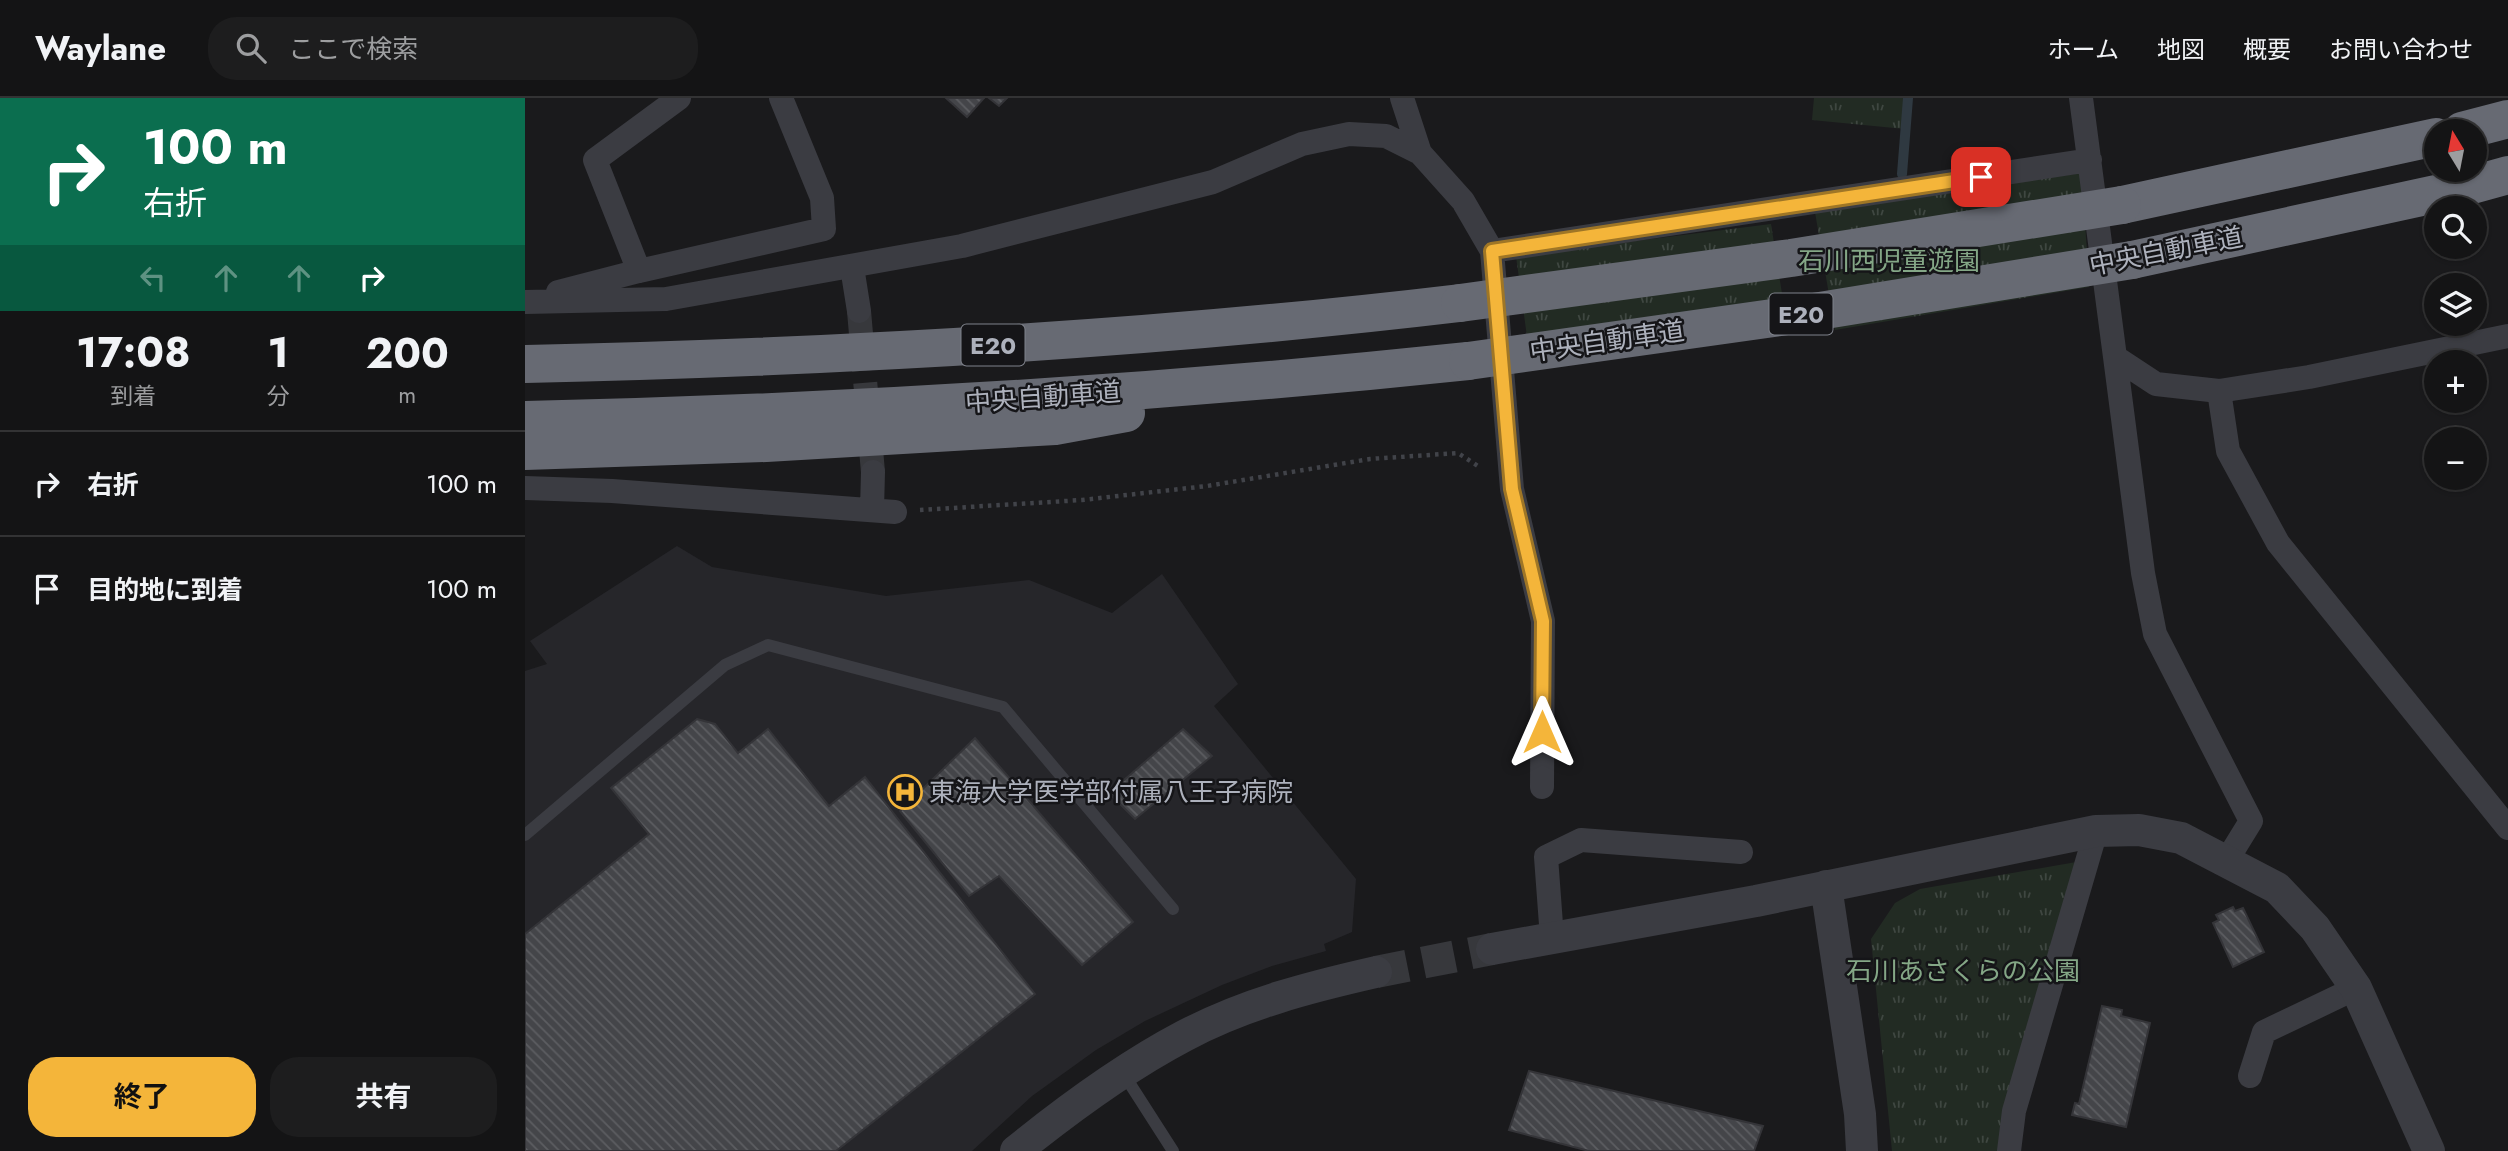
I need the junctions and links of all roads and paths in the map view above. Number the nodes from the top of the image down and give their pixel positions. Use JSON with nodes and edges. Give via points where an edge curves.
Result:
{"nodes":[{"id":1,"x":680,"y":98,"type":"edge"},
{"id":2,"x":781,"y":98,"type":"edge"},
{"id":3,"x":1402,"y":98,"type":"edge"},
{"id":4,"x":2081,"y":98,"type":"edge"},
{"id":5,"x":2508,"y":119,"type":"edge"},
{"id":6,"x":2487,"y":124,"type":"edge"},
{"id":7,"x":2424,"y":140,"type":"edge"},
{"id":8,"x":1420,"y":153,"type":"junction"},
{"id":9,"x":2089,"y":160,"type":"junction"},
{"id":10,"x":2508,"y":175,"type":"edge"},
{"id":11,"x":1492,"y":251,"type":"junction"},
{"id":12,"x":852,"y":267,"type":"junction"},
{"id":13,"x":639,"y":271,"type":"junction"},
{"id":14,"x":525,"y":302,"type":"edge"},
{"id":15,"x":859,"y":311,"type":"tunnel mouth"},
{"id":16,"x":2508,"y":336,"type":"edge"},
{"id":17,"x":2115,"y":357,"type":"junction"},
{"id":18,"x":525,"y":364,"type":"edge"},
{"id":19,"x":1321,"y":376,"type":"junction"},
{"id":20,"x":2218,"y":391,"type":"junction"},
{"id":21,"x":525,"y":421,"type":"edge"},
{"id":22,"x":525,"y":451,"type":"edge"},
{"id":23,"x":873,"y":472,"type":"tunnel mouth"},
{"id":24,"x":525,"y":488,"type":"edge"},
{"id":25,"x":1512,"y":489,"type":"junction"},
{"id":26,"x":884,"y":511,"type":"junction"},
{"id":27,"x":1542,"y":788,"type":"dead end"},
{"id":28,"x":2508,"y":828,"type":"edge"},
{"id":29,"x":2096,"y":831,"type":"junction"},
{"id":30,"x":525,"y":835,"type":"edge"},
{"id":31,"x":1741,"y":852,"type":"dead end"},
{"id":32,"x":2227,"y":860,"type":"junction"},
{"id":33,"x":1826,"y":886,"type":"junction"},
{"id":34,"x":1173,"y":909,"type":"dead end"},
{"id":35,"x":1552,"y":938,"type":"junction"},
{"id":36,"x":1492,"y":949,"type":"tunnel mouth"},
{"id":37,"x":1376,"y":972,"type":"tunnel mouth"},
{"id":38,"x":2355,"y":988,"type":"junction"},
{"id":39,"x":1123,"y":1073,"type":"junction"},
{"id":40,"x":2250,"y":1076,"type":"dead end"},
{"id":41,"x":1016,"y":1151,"type":"edge"},
{"id":42,"x":1173,"y":1151,"type":"edge"},
{"id":43,"x":1862,"y":1151,"type":"edge"},
{"id":44,"x":2008,"y":1151,"type":"edge"},
{"id":45,"x":2429,"y":1151,"type":"edge"}],
"edges":[{"from":1,"to":13,"type":"street","via":[[595,160]]},
{"from":2,"to":13,"type":"street","via":[[822,198],[824,229]]},
{"from":3,"to":8,"type":"street"},
{"from":4,"to":9,"type":"street"},
{"from":5,"to":6,"type":"highway"},
{"from":7,"to":18,"type":"highway","name":"中央自動車道","number":"E20","bridge":true,"via":[[2122,205],[1791,258],[1295,323],[1046,342]]},
{"from":8,"to":11,"type":"street","via":[[1464,201]]},
{"from":8,"to":12,"type":"street","via":[[1386,136],[1349,134],[1303,144],[1213,182],[962,246]]},
{"from":9,"to":11,"type":"street"},
{"from":9,"to":17,"type":"street"},
{"from":10,"to":19,"type":"highway","name":"中央自動車道","number":"E20","bridge":true,"via":[[2132,260],[1801,314],[1468,361]]},
{"from":11,"to":25,"type":"street"},
{"from":12,"to":14,"type":"street","via":[[666,299]]},
{"from":12,"to":15,"type":"street"},
{"from":13,"to":14,"type":"street"},
{"from":16,"to":20,"type":"street"},
{"from":17,"to":20,"type":"street","via":[[2155,384]]},
{"from":17,"to":32,"type":"street","via":[[2155,634],[2251,821]]},
{"from":19,"to":21,"type":"highway","name":"中央自動車道","number":"E20","via":[[777,413]]},
{"from":19,"to":22,"type":"highway","via":[[1055,426]]},
{"from":20,"to":28,"type":"street","via":[[2228,451],[2279,543]]},
{"from":23,"to":26,"type":"street"},
{"from":24,"to":26,"type":"street"},
{"from":25,"to":26,"type":"path","via":[[1458,453],[1370,459],[1207,486],[1082,500]]},
{"from":25,"to":27,"type":"street","via":[[1543,621]]},
{"from":29,"to":32,"type":"street","via":[[2139,830],[2181,838]]},
{"from":29,"to":33,"type":"street"},
{"from":29,"to":44,"type":"street","via":[[2014,1111]]},
{"from":30,"to":34,"type":"lane","via":[[725,665],[768,645],[1003,707]]},
{"from":31,"to":35,"type":"street","via":[[1581,841],[1546,857]]},
{"from":32,"to":38,"type":"street","via":[[2277,888],[2315,928]]},
{"from":33,"to":35,"type":"street"},
{"from":33,"to":43,"type":"street"},
{"from":35,"to":36,"type":"street"},
{"from":37,"to":39,"type":"street","via":[[1305,988],[1244,1009],[1184,1035]]},
{"from":38,"to":40,"type":"street","via":[[2264,1032]]},
{"from":38,"to":45,"type":"street"},
{"from":39,"to":41,"type":"street"},
{"from":39,"to":42,"type":"lane"}]}
